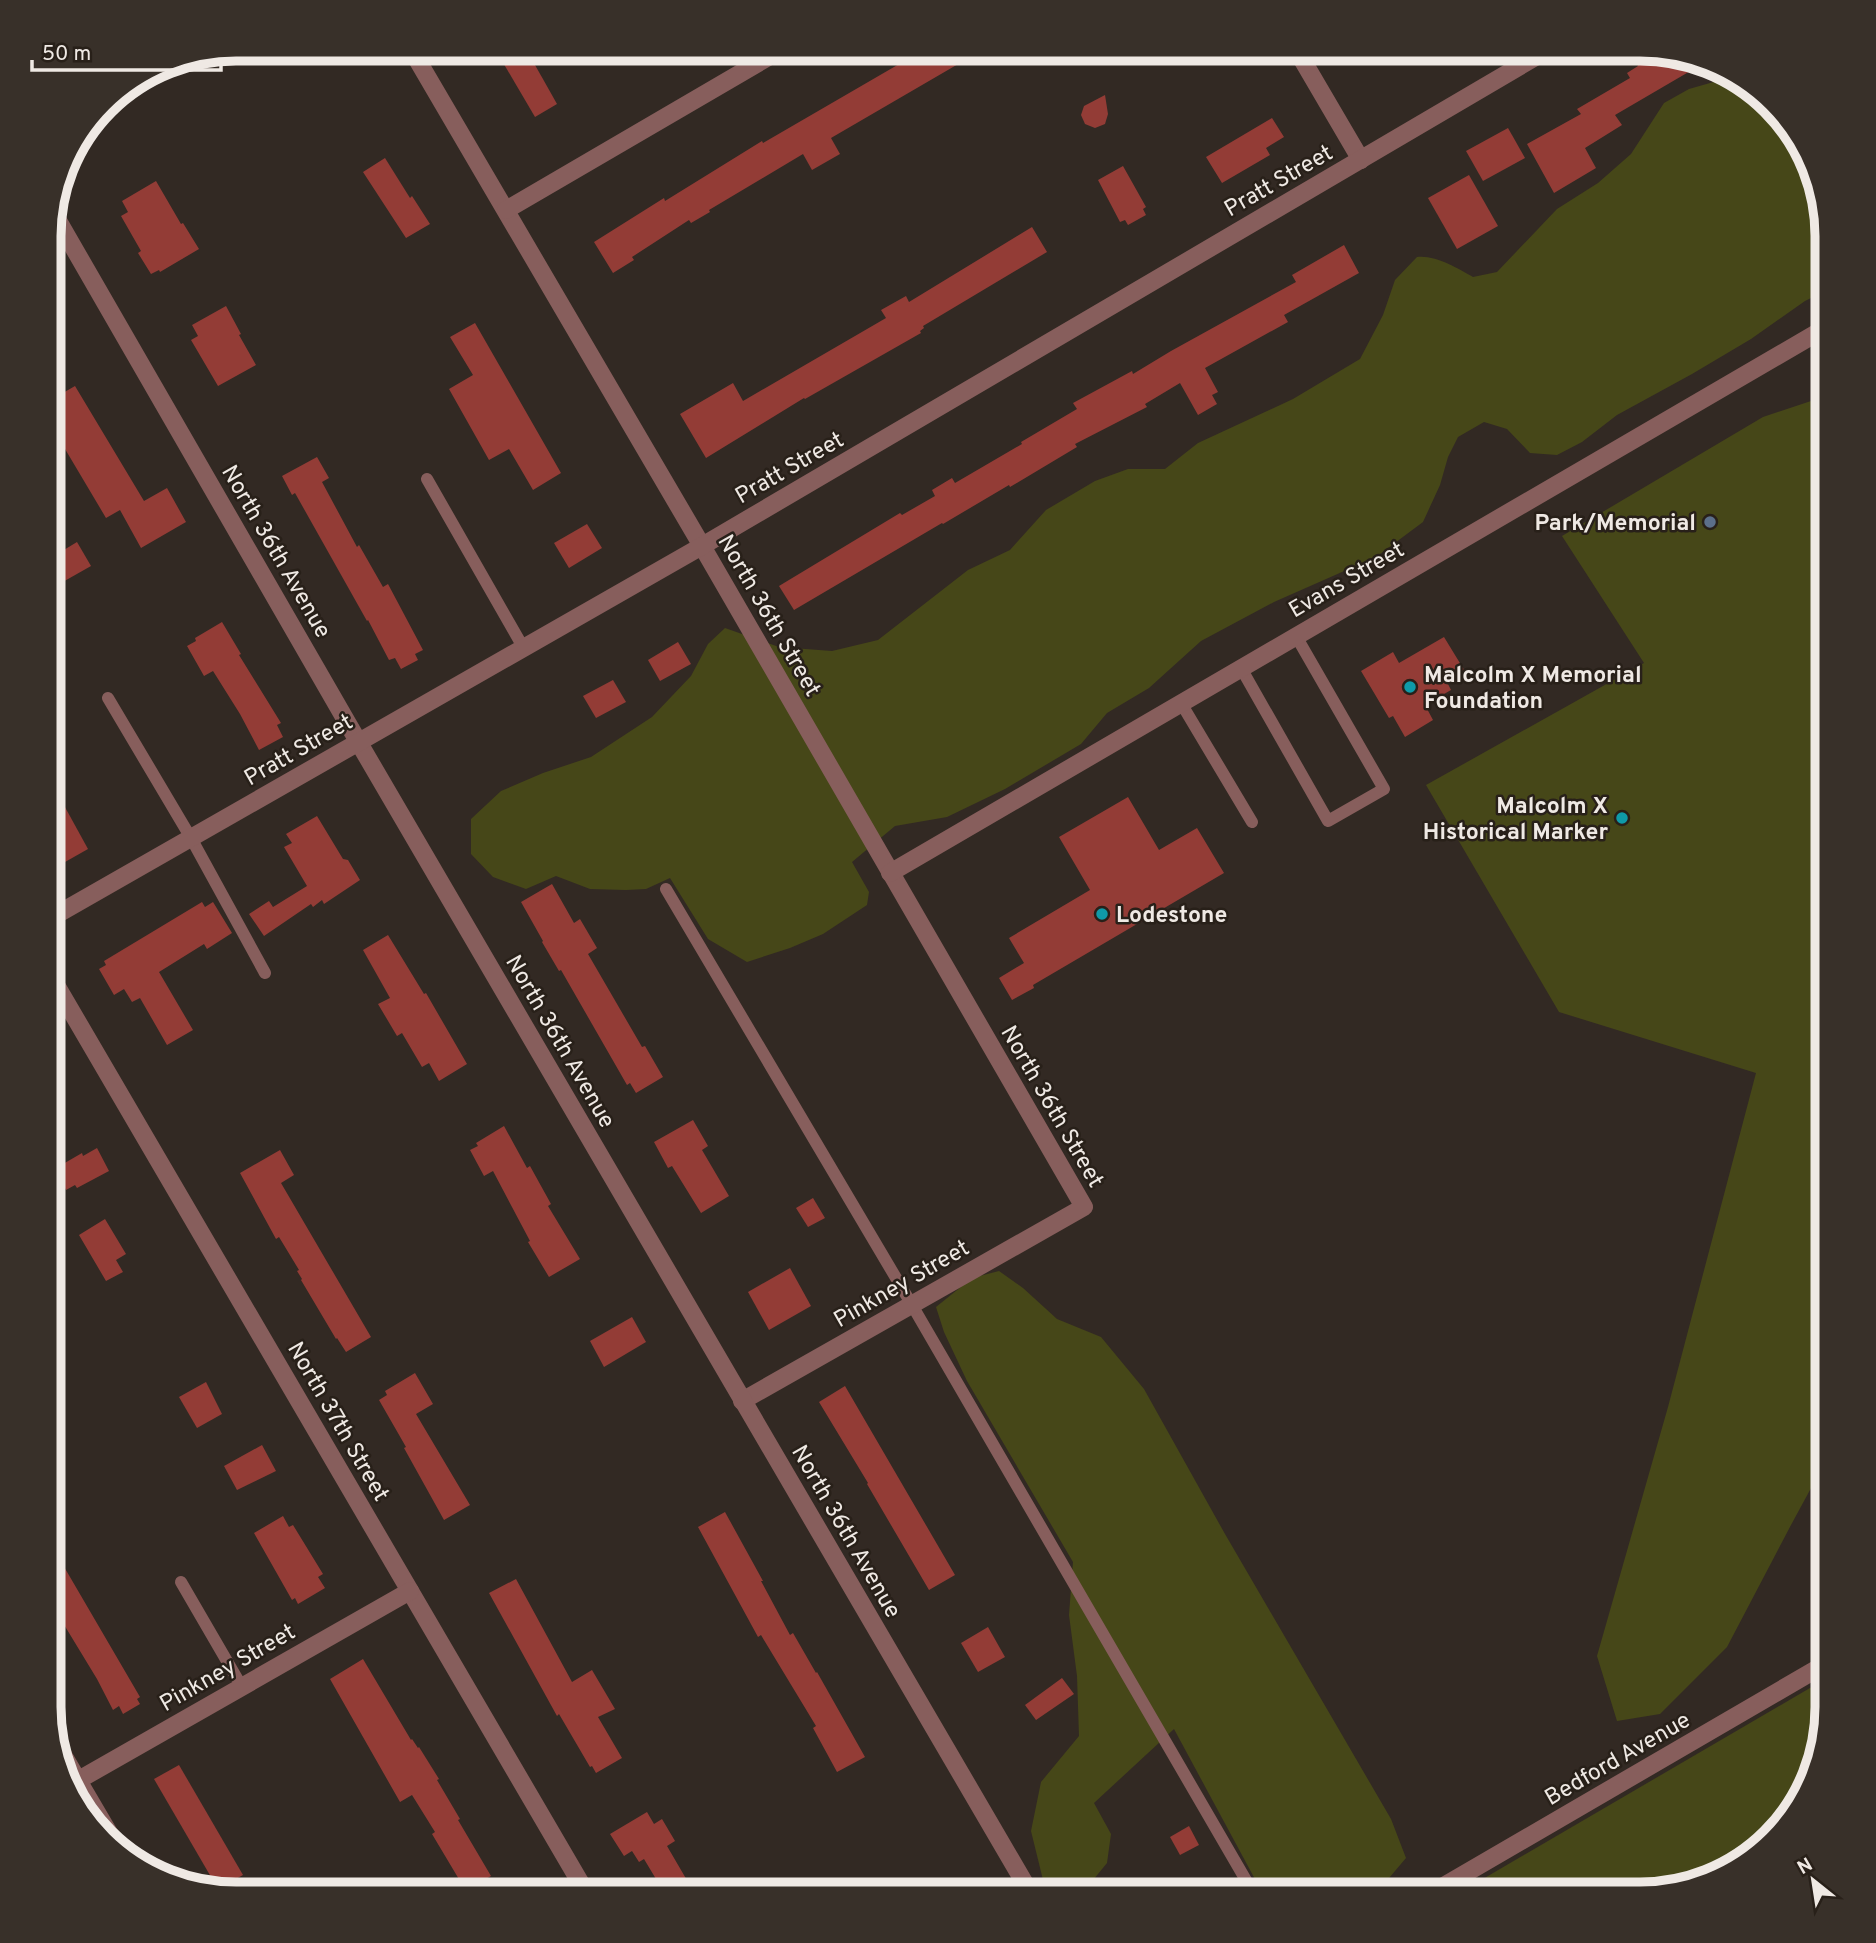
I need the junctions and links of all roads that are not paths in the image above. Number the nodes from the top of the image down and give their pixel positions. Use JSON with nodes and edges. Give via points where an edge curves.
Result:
{"nodes":[{"id":1,"x":419,"y":62,"type":"edge"},
{"id":2,"x":760,"y":62,"type":"edge"},
{"id":3,"x":1304,"y":62,"type":"edge"},
{"id":4,"x":1527,"y":62,"type":"edge"},
{"id":5,"x":1361,"y":160,"type":"junction"},
{"id":6,"x":506,"y":210,"type":"junction"},
{"id":7,"x":62,"y":228,"type":"edge"},
{"id":8,"x":1815,"y":334,"type":"edge"},
{"id":9,"x":427,"y":479,"type":"dead end"},
{"id":10,"x":702,"y":547,"type":"junction"},
{"id":11,"x":1296,"y":636,"type":"junction"},
{"id":12,"x":523,"y":647,"type":"junction"},
{"id":13,"x":1241,"y":668,"type":"junction"},
{"id":14,"x":108,"y":698,"type":"dead end"},
{"id":15,"x":1181,"y":703,"type":"junction"},
{"id":16,"x":359,"y":743,"type":"junction"},
{"id":17,"x":1251,"y":822,"type":"dead end"},
{"id":18,"x":191,"y":838,"type":"junction"},
{"id":19,"x":890,"y":873,"type":"junction"},
{"id":20,"x":666,"y":889,"type":"dead end"},
{"id":21,"x":62,"y":912,"type":"edge"},
{"id":22,"x":265,"y":973,"type":"dead end"},
{"id":23,"x":61,"y":994,"type":"edge"},
{"id":24,"x":1084,"y":1207,"type":"joint"},
{"id":25,"x":912,"y":1305,"type":"junction"},
{"id":26,"x":742,"y":1401,"type":"junction"},
{"id":27,"x":181,"y":1582,"type":"dead end"},
{"id":28,"x":410,"y":1591,"type":"junction"},
{"id":29,"x":1815,"y":1670,"type":"edge"},
{"id":30,"x":242,"y":1687,"type":"junction"},
{"id":31,"x":78,"y":1780,"type":"edge"},
{"id":32,"x":580,"y":1882,"type":"edge"},
{"id":33,"x":1024,"y":1882,"type":"edge"},
{"id":34,"x":1247,"y":1882,"type":"edge"},
{"id":35,"x":1451,"y":1882,"type":"edge"}],
"edges":[{"from":1,"to":6,"type":"street","name":"North 36th Street"},
{"from":2,"to":6,"type":"street"},
{"from":3,"to":5,"type":"street"},
{"from":4,"to":5,"type":"street","name":"Pratt Street"},
{"from":5,"to":10,"type":"street","name":"Pratt Street"},
{"from":6,"to":10,"type":"street","name":"North 36th Street"},
{"from":7,"to":16,"type":"street","name":"North 36th Avenue"},
{"from":8,"to":11,"type":"street","name":"Evans Street"},
{"from":9,"to":12,"type":"lane"},
{"from":10,"to":12,"type":"street","name":"Pratt Street"},
{"from":10,"to":19,"type":"street","name":"North 36th Street"},
{"from":11,"to":13,"type":"street","name":"Evans Street"},
{"from":11,"to":13,"type":"lane","via":[[1384,789],[1328,821]]},
{"from":12,"to":16,"type":"street","name":"Pratt Street"},
{"from":13,"to":15,"type":"street","name":"Evans Street"},
{"from":14,"to":18,"type":"lane"},
{"from":15,"to":17,"type":"lane"},
{"from":15,"to":19,"type":"street","name":"Evans Street"},
{"from":16,"to":18,"type":"street","name":"Pratt Street"},
{"from":16,"to":26,"type":"street","name":"North 36th Avenue"},
{"from":18,"to":21,"type":"street","name":"Pratt Street"},
{"from":18,"to":22,"type":"lane"},
{"from":19,"to":24,"type":"street","name":"North 36th Street"},
{"from":20,"to":25,"type":"lane"},
{"from":23,"to":28,"type":"street","name":"North 37th Street"},
{"from":24,"to":25,"type":"street","name":"Pinkney Street"},
{"from":25,"to":26,"type":"street","name":"Pinkney Street"},
{"from":25,"to":34,"type":"lane"},
{"from":26,"to":33,"type":"street","name":"North 36th Avenue"},
{"from":27,"to":30,"type":"lane"},
{"from":28,"to":30,"type":"street","name":"Pinkney Street"},
{"from":28,"to":32,"type":"street","name":"North 37th Street"},
{"from":29,"to":35,"type":"street","name":"Bedford Avenue"},
{"from":30,"to":31,"type":"street","name":"Pinkney Street"}]}
